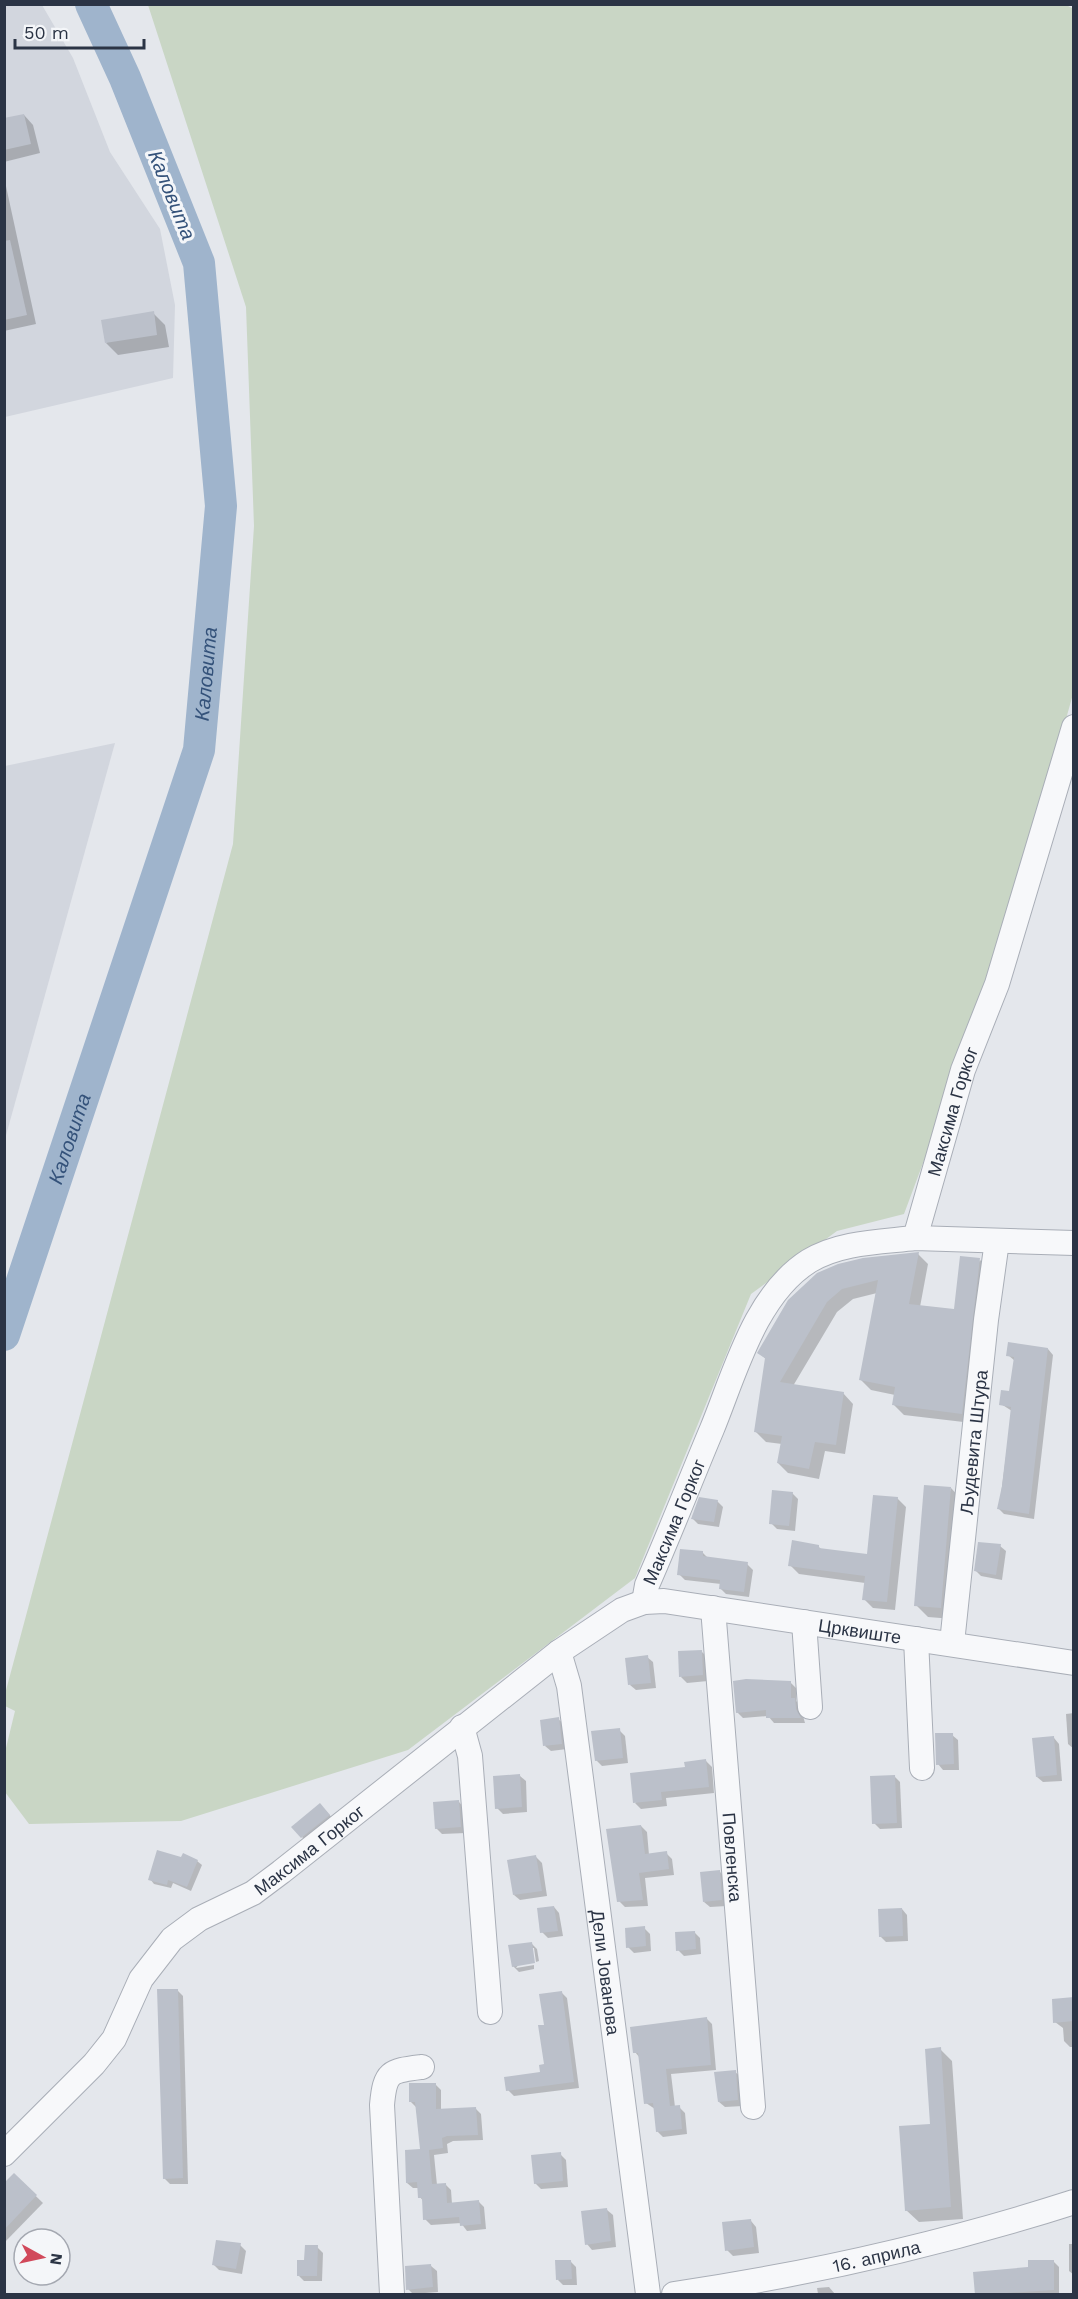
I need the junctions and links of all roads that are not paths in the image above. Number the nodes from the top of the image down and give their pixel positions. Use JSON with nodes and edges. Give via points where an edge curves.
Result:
{"nodes":[{"id":1,"x":1074,"y":727,"type":"edge"},
{"id":2,"x":915,"y":1239,"type":"junction"},
{"id":3,"x":997,"y":1241,"type":"junction"},
{"id":4,"x":1074,"y":1243,"type":"edge"},
{"id":5,"x":644,"y":1602,"type":"junction"},
{"id":6,"x":712,"y":1608,"type":"junction"},
{"id":7,"x":804,"y":1622,"type":"junction"},
{"id":8,"x":916,"y":1639,"type":"junction"},
{"id":9,"x":952,"y":1643,"type":"junction"},
{"id":10,"x":559,"y":1652,"type":"junction"},
{"id":11,"x":1074,"y":1663,"type":"edge"},
{"id":12,"x":810,"y":1707,"type":"dead end"},
{"id":13,"x":462,"y":1727,"type":"junction"},
{"id":14,"x":922,"y":1768,"type":"dead end"},
{"id":15,"x":490,"y":2012,"type":"dead end"},
{"id":16,"x":422,"y":2067,"type":"dead end"},
{"id":17,"x":753,"y":2107,"type":"dead end"},
{"id":18,"x":4,"y":2154,"type":"edge"},
{"id":19,"x":1074,"y":2202,"type":"edge"},
{"id":20,"x":392,"y":2295,"type":"edge"},
{"id":21,"x":648,"y":2295,"type":"edge"},
{"id":22,"x":674,"y":2295,"type":"edge"}],
"edges":[{"from":1,"to":2,"type":"street","name":"Максима Горког","via":[[997,984],[963,1070]]},
{"from":2,"to":3,"type":"street"},
{"from":2,"to":5,"type":"street","name":"Максима Горког","via":[[832,1250],[796,1270],[780,1288],[744,1350],[647,1585]]},
{"from":3,"to":4,"type":"street"},
{"from":3,"to":9,"type":"street","name":"Људевита Штура"},
{"from":5,"to":6,"type":"street","name":"Црквиште"},
{"from":5,"to":10,"type":"street","name":"Максима Горког","via":[[622,1610]]},
{"from":6,"to":7,"type":"street","name":"Црквиште"},
{"from":6,"to":17,"type":"street","name":"Повленска"},
{"from":7,"to":8,"type":"street","name":"Црквиште"},
{"from":7,"to":12,"type":"street"},
{"from":8,"to":9,"type":"street","name":"Црквиште"},
{"from":8,"to":14,"type":"street"},
{"from":9,"to":11,"type":"street","name":"Црквиште"},
{"from":10,"to":13,"type":"street","name":"Максима Горког"},
{"from":10,"to":21,"type":"street","name":"Дели Јованова","via":[[569,1686]]},
{"from":13,"to":15,"type":"street","via":[[470,1756]]},
{"from":13,"to":18,"type":"street","name":"Максима Горког","via":[[253,1893],[199,1919],[172,1938],[141,1979],[114,2039]]},
{"from":16,"to":20,"type":"street","via":[[393,2071],[384,2086]]},
{"from":19,"to":22,"type":"street","name":"16. априла","via":[[897,2252]]}]}
